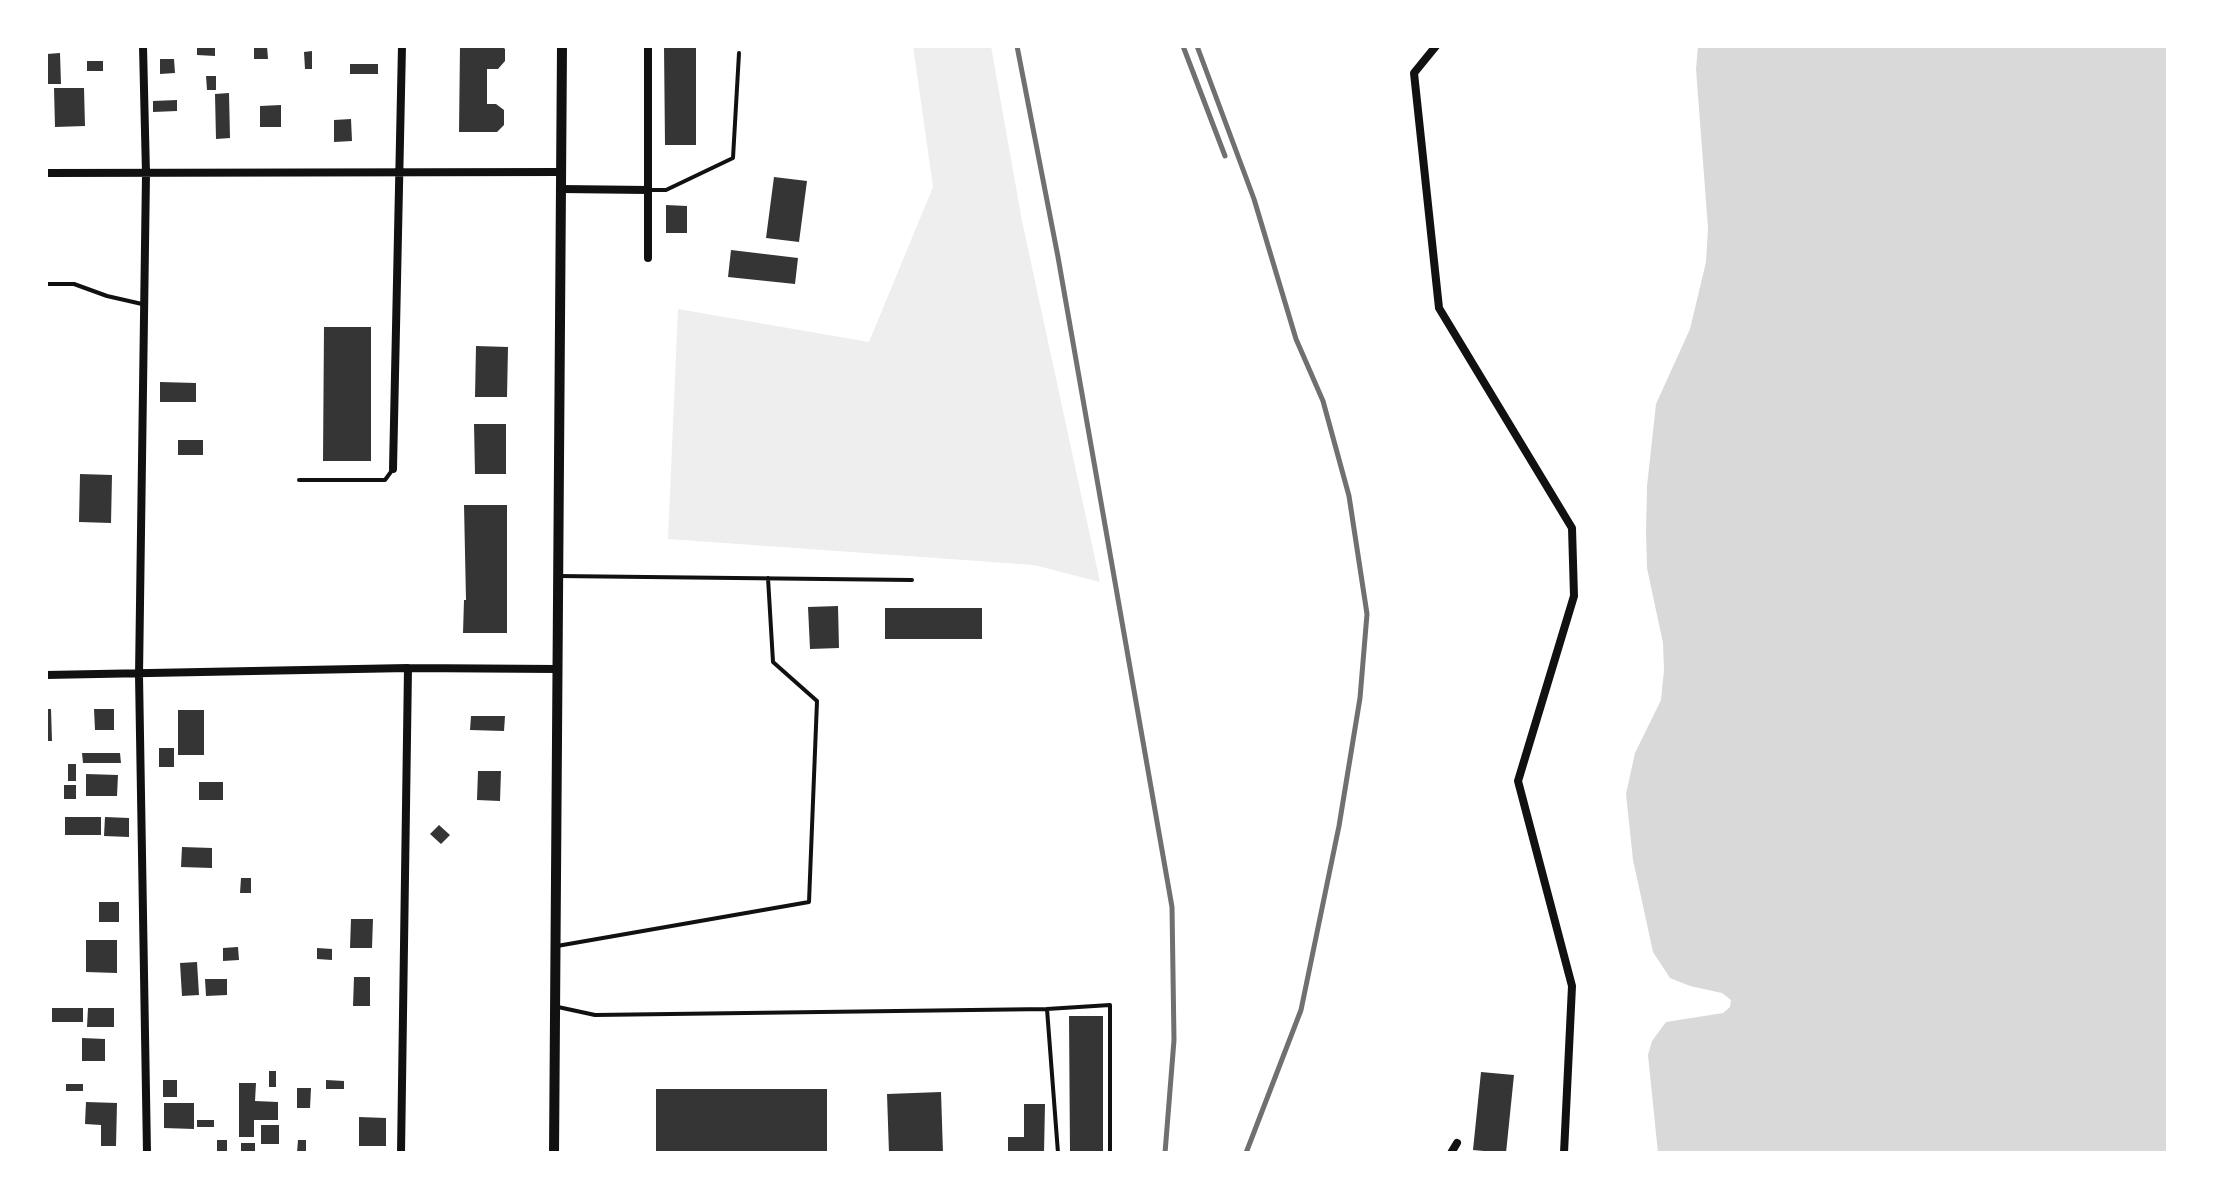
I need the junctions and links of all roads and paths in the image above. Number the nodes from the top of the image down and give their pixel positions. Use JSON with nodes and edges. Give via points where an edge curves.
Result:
{"nodes":[{"id":1,"x":143,"y":46,"type":"edge"},
{"id":2,"x":402,"y":46,"type":"edge"},
{"id":3,"x":562,"y":46,"type":"edge"},
{"id":4,"x":648,"y":46,"type":"edge"},
{"id":5,"x":1436,"y":46,"type":"edge"},
{"id":6,"x":739,"y":53,"type":"dead end"},
{"id":7,"x":561,"y":172,"type":"junction"},
{"id":8,"x":46,"y":173,"type":"edge"},
{"id":9,"x":401,"y":173,"type":"junction"},
{"id":10,"x":146,"y":174,"type":"junction"},
{"id":11,"x":561,"y":189,"type":"junction"},
{"id":12,"x":648,"y":190,"type":"junction"},
{"id":13,"x":648,"y":258,"type":"dead end"},
{"id":14,"x":46,"y":284,"type":"edge"},
{"id":15,"x":144,"y":305,"type":"junction"},
{"id":16,"x":393,"y":469,"type":"joint"},
{"id":17,"x":299,"y":480,"type":"dead end"},
{"id":18,"x":558,"y":576,"type":"junction"},
{"id":19,"x":768,"y":578,"type":"junction"},
{"id":20,"x":912,"y":580,"type":"dead end"},
{"id":21,"x":408,"y":668,"type":"junction"},
{"id":22,"x":557,"y":669,"type":"junction"},
{"id":23,"x":46,"y":675,"type":"edge"},
{"id":24,"x":139,"y":675,"type":"junction"},
{"id":25,"x":557,"y":946,"type":"junction"},
{"id":26,"x":556,"y":1007,"type":"junction"},
{"id":27,"x":1047,"y":1009,"type":"junction"},
{"id":28,"x":1457,"y":1143,"type":"dead end"},
{"id":29,"x":147,"y":1153,"type":"edge"},
{"id":30,"x":401,"y":1153,"type":"edge"},
{"id":31,"x":554,"y":1153,"type":"edge"},
{"id":32,"x":1058,"y":1153,"type":"edge"},
{"id":33,"x":1110,"y":1153,"type":"edge"},
{"id":34,"x":1451,"y":1153,"type":"edge"},
{"id":35,"x":1564,"y":1153,"type":"edge"}],
"edges":[{"from":1,"to":10,"type":"street"},
{"from":2,"to":9,"type":"street"},
{"from":3,"to":7,"type":"street"},
{"from":4,"to":12,"type":"street"},
{"from":5,"to":35,"type":"street","via":[[1414,73],[1439,308],[1572,528],[1574,596],[1518,781],[1572,986]]},
{"from":6,"to":12,"type":"lane","via":[[733,158],[666,190]]},
{"from":7,"to":9,"type":"street"},
{"from":7,"to":11,"type":"street"},
{"from":8,"to":10,"type":"street"},
{"from":9,"to":10,"type":"street"},
{"from":9,"to":16,"type":"street"},
{"from":10,"to":15,"type":"street"},
{"from":11,"to":12,"type":"street"},
{"from":11,"to":18,"type":"street"},
{"from":12,"to":13,"type":"street"},
{"from":14,"to":15,"type":"lane","via":[[74,284]]},
{"from":15,"to":24,"type":"street"},
{"from":16,"to":17,"type":"lane","via":[[385,480]]},
{"from":18,"to":19,"type":"lane"},
{"from":18,"to":22,"type":"street"},
{"from":19,"to":20,"type":"lane"},
{"from":19,"to":25,"type":"lane","via":[[773,662],[817,701],[809,902]]},
{"from":21,"to":22,"type":"street"},
{"from":21,"to":24,"type":"street"},
{"from":21,"to":30,"type":"street"},
{"from":22,"to":25,"type":"street"},
{"from":23,"to":24,"type":"street"},
{"from":24,"to":29,"type":"street"},
{"from":25,"to":26,"type":"street"},
{"from":26,"to":27,"type":"lane","via":[[595,1015]]},
{"from":26,"to":31,"type":"street"},
{"from":27,"to":32,"type":"lane"},
{"from":27,"to":33,"type":"lane","via":[[1110,1005]]},
{"from":28,"to":34,"type":"street"}]}
